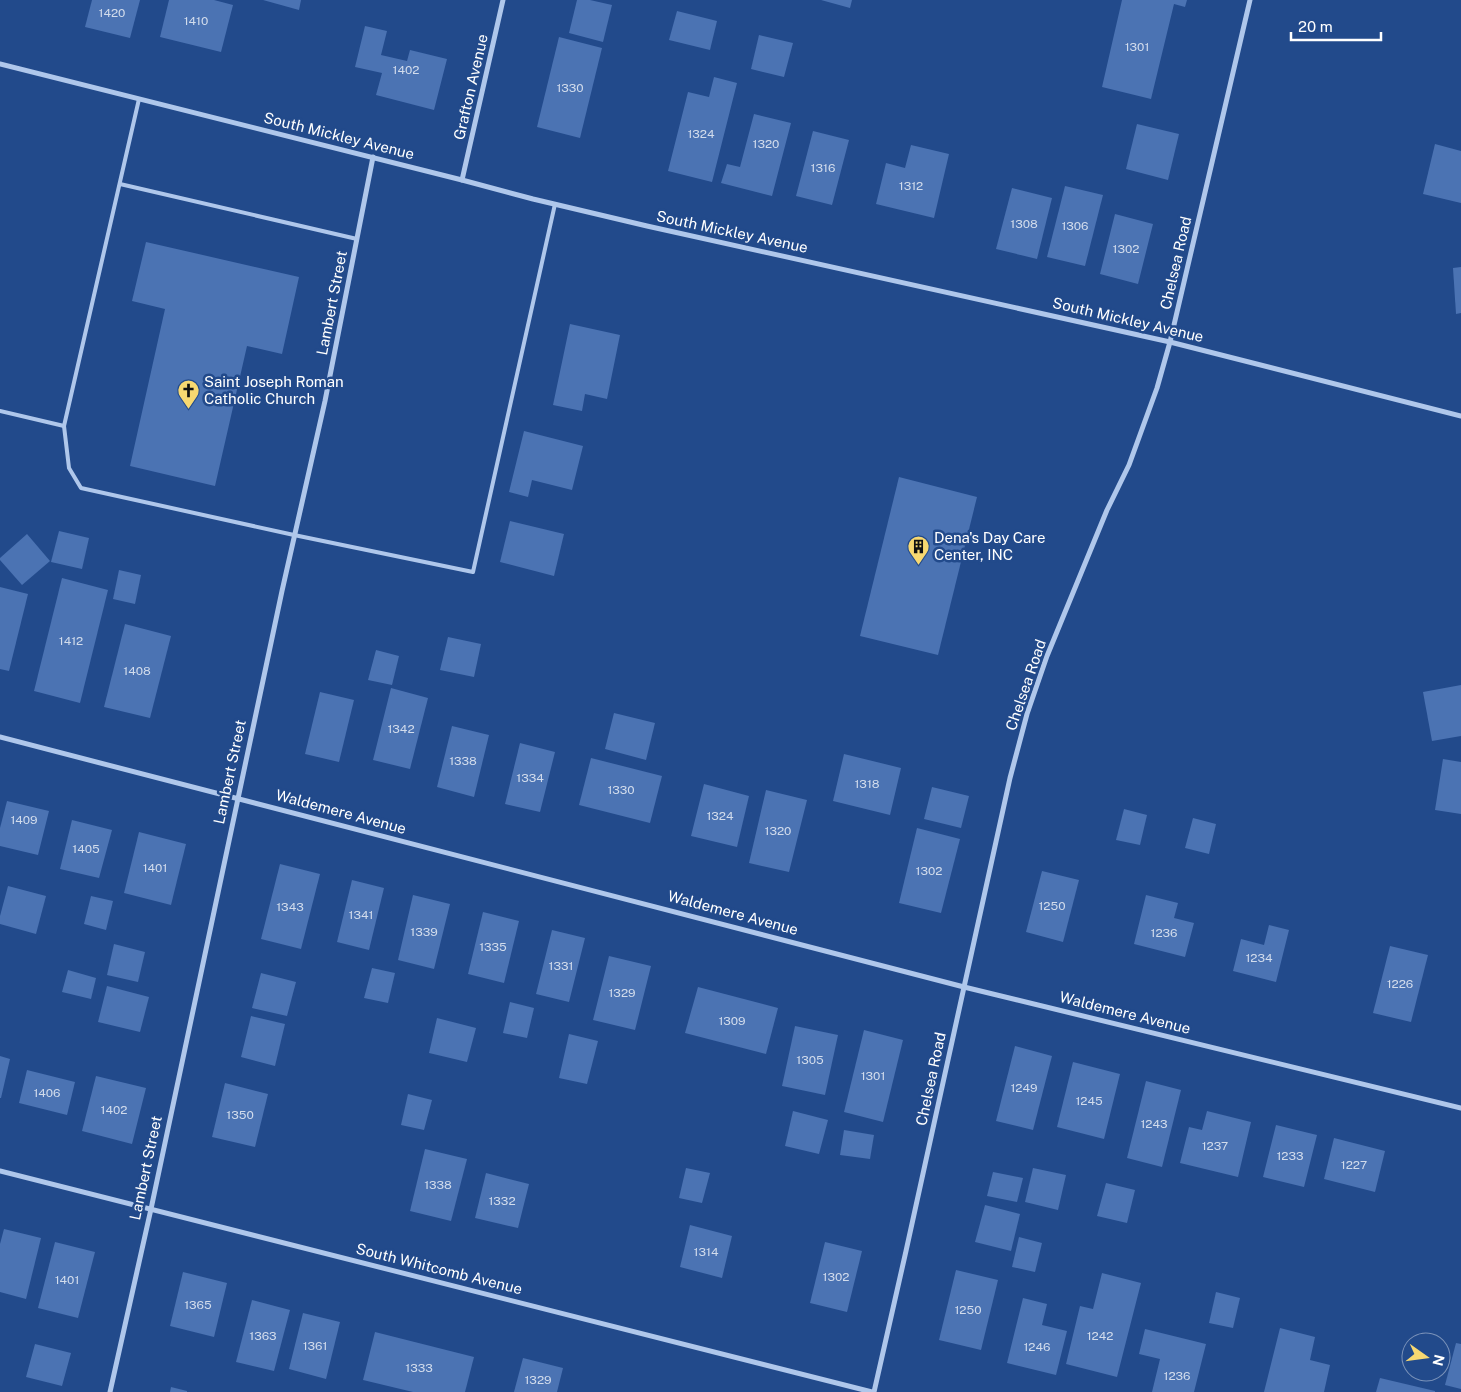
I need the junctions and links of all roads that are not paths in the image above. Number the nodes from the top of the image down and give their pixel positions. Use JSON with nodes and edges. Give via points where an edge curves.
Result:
{"nodes":[{"id":1,"x":503,"y":0,"type":"edge"},
{"id":2,"x":1250,"y":0,"type":"edge"},
{"id":3,"x":0,"y":64,"type":"edge"},
{"id":4,"x":139,"y":99,"type":"junction"},
{"id":5,"x":373,"y":157,"type":"junction"},
{"id":6,"x":462,"y":180,"type":"junction"},
{"id":7,"x":120,"y":184,"type":"junction"},
{"id":8,"x":555,"y":204,"type":"junction"},
{"id":9,"x":357,"y":239,"type":"junction"},
{"id":10,"x":1170,"y":342,"type":"junction"},
{"id":11,"x":0,"y":411,"type":"edge"},
{"id":12,"x":1461,"y":416,"type":"edge"},
{"id":13,"x":64,"y":426,"type":"junction"},
{"id":14,"x":294,"y":535,"type":"junction"},
{"id":15,"x":0,"y":737,"type":"edge"},
{"id":16,"x":238,"y":798,"type":"junction"},
{"id":17,"x":964,"y":986,"type":"junction"},
{"id":18,"x":1461,"y":1108,"type":"edge"},
{"id":19,"x":0,"y":1171,"type":"edge"},
{"id":20,"x":151,"y":1209,"type":"junction"},
{"id":21,"x":110,"y":1392,"type":"edge"},
{"id":22,"x":873,"y":1392,"type":"edge"}],
"edges":[{"from":1,"to":6,"type":"street","name":"Grafton Avenue"},
{"from":2,"to":10,"type":"street","name":"Chelsea Road"},
{"from":3,"to":4,"type":"street","name":"South Mickley Avenue"},
{"from":4,"to":5,"type":"street","name":"South Mickley Avenue"},
{"from":4,"to":7,"type":"lane"},
{"from":5,"to":6,"type":"street","name":"South Mickley Avenue"},
{"from":5,"to":9,"type":"street","name":"Lambert Street"},
{"from":6,"to":8,"type":"street","name":"South Mickley Avenue"},
{"from":7,"to":9,"type":"lane"},
{"from":7,"to":13,"type":"lane"},
{"from":8,"to":10,"type":"street","name":"South Mickley Avenue"},
{"from":8,"to":14,"type":"lane","via":[[473,572]]},
{"from":9,"to":14,"type":"street","name":"Lambert Street"},
{"from":10,"to":12,"type":"street","name":"South Mickley Avenue"},
{"from":10,"to":17,"type":"street","name":"Chelsea Road","via":[[1129,465],[1047,656],[1027,714]]},
{"from":11,"to":13,"type":"lane"},
{"from":13,"to":14,"type":"lane","via":[[69,468],[81,488]]},
{"from":14,"to":16,"type":"street","name":"Lambert Street"},
{"from":15,"to":16,"type":"street","name":"Waldemere Avenue"},
{"from":16,"to":17,"type":"street","name":"Waldemere Avenue"},
{"from":16,"to":20,"type":"street","name":"Lambert Street"},
{"from":17,"to":18,"type":"street","name":"Waldemere Avenue"},
{"from":17,"to":22,"type":"street","name":"Chelsea Road"},
{"from":19,"to":20,"type":"street","name":"South Whitcomb Avenue"},
{"from":20,"to":21,"type":"street","name":"Lambert Street"},
{"from":20,"to":22,"type":"street","name":"South Whitcomb Avenue"}]}
